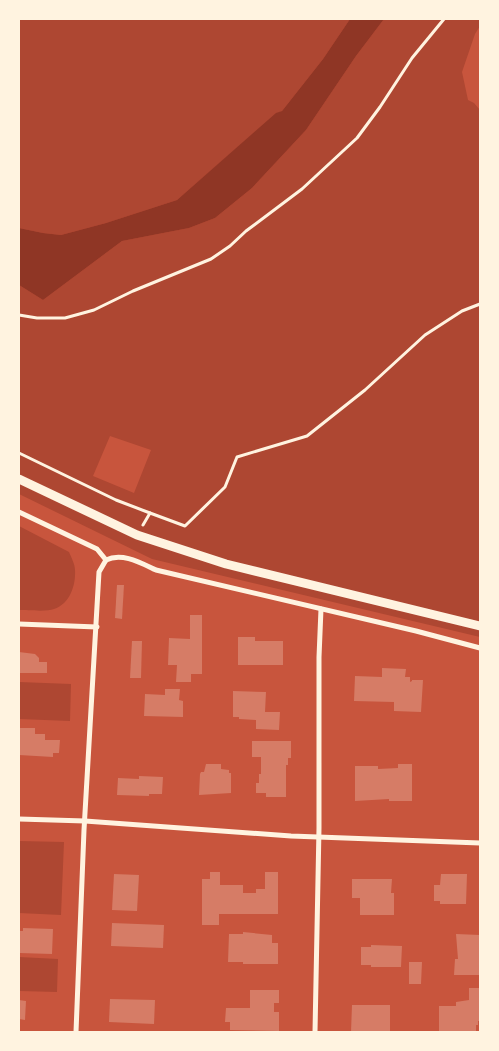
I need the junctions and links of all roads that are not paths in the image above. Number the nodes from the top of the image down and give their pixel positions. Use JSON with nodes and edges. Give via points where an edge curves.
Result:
{"nodes":[{"id":1,"x":19,"y":479,"type":"edge"},
{"id":2,"x":19,"y":512,"type":"edge"},
{"id":3,"x":106,"y":560,"type":"junction"},
{"id":4,"x":321,"y":609,"type":"junction"},
{"id":5,"x":19,"y":624,"type":"edge"},
{"id":6,"x":480,"y":626,"type":"edge"},
{"id":7,"x":97,"y":627,"type":"junction"},
{"id":8,"x":480,"y":648,"type":"edge"},
{"id":9,"x":19,"y":819,"type":"edge"},
{"id":10,"x":85,"y":821,"type":"junction"},
{"id":11,"x":319,"y":837,"type":"junction"},
{"id":12,"x":480,"y":843,"type":"edge"},
{"id":13,"x":76,"y":1032,"type":"edge"},
{"id":14,"x":315,"y":1032,"type":"edge"}],
"edges":[{"from":1,"to":6,"type":"street","via":[[137,535],[226,564]]},
{"from":2,"to":3,"type":"street","via":[[97,548]]},
{"from":3,"to":4,"type":"street","via":[[118,556],[156,570]]},
{"from":3,"to":7,"type":"street","via":[[99,572]]},
{"from":4,"to":8,"type":"street"},
{"from":4,"to":11,"type":"street"},
{"from":5,"to":7,"type":"street"},
{"from":7,"to":10,"type":"street"},
{"from":9,"to":10,"type":"street"},
{"from":10,"to":11,"type":"street"},
{"from":10,"to":13,"type":"street"},
{"from":11,"to":12,"type":"street"},
{"from":11,"to":14,"type":"street"}]}
